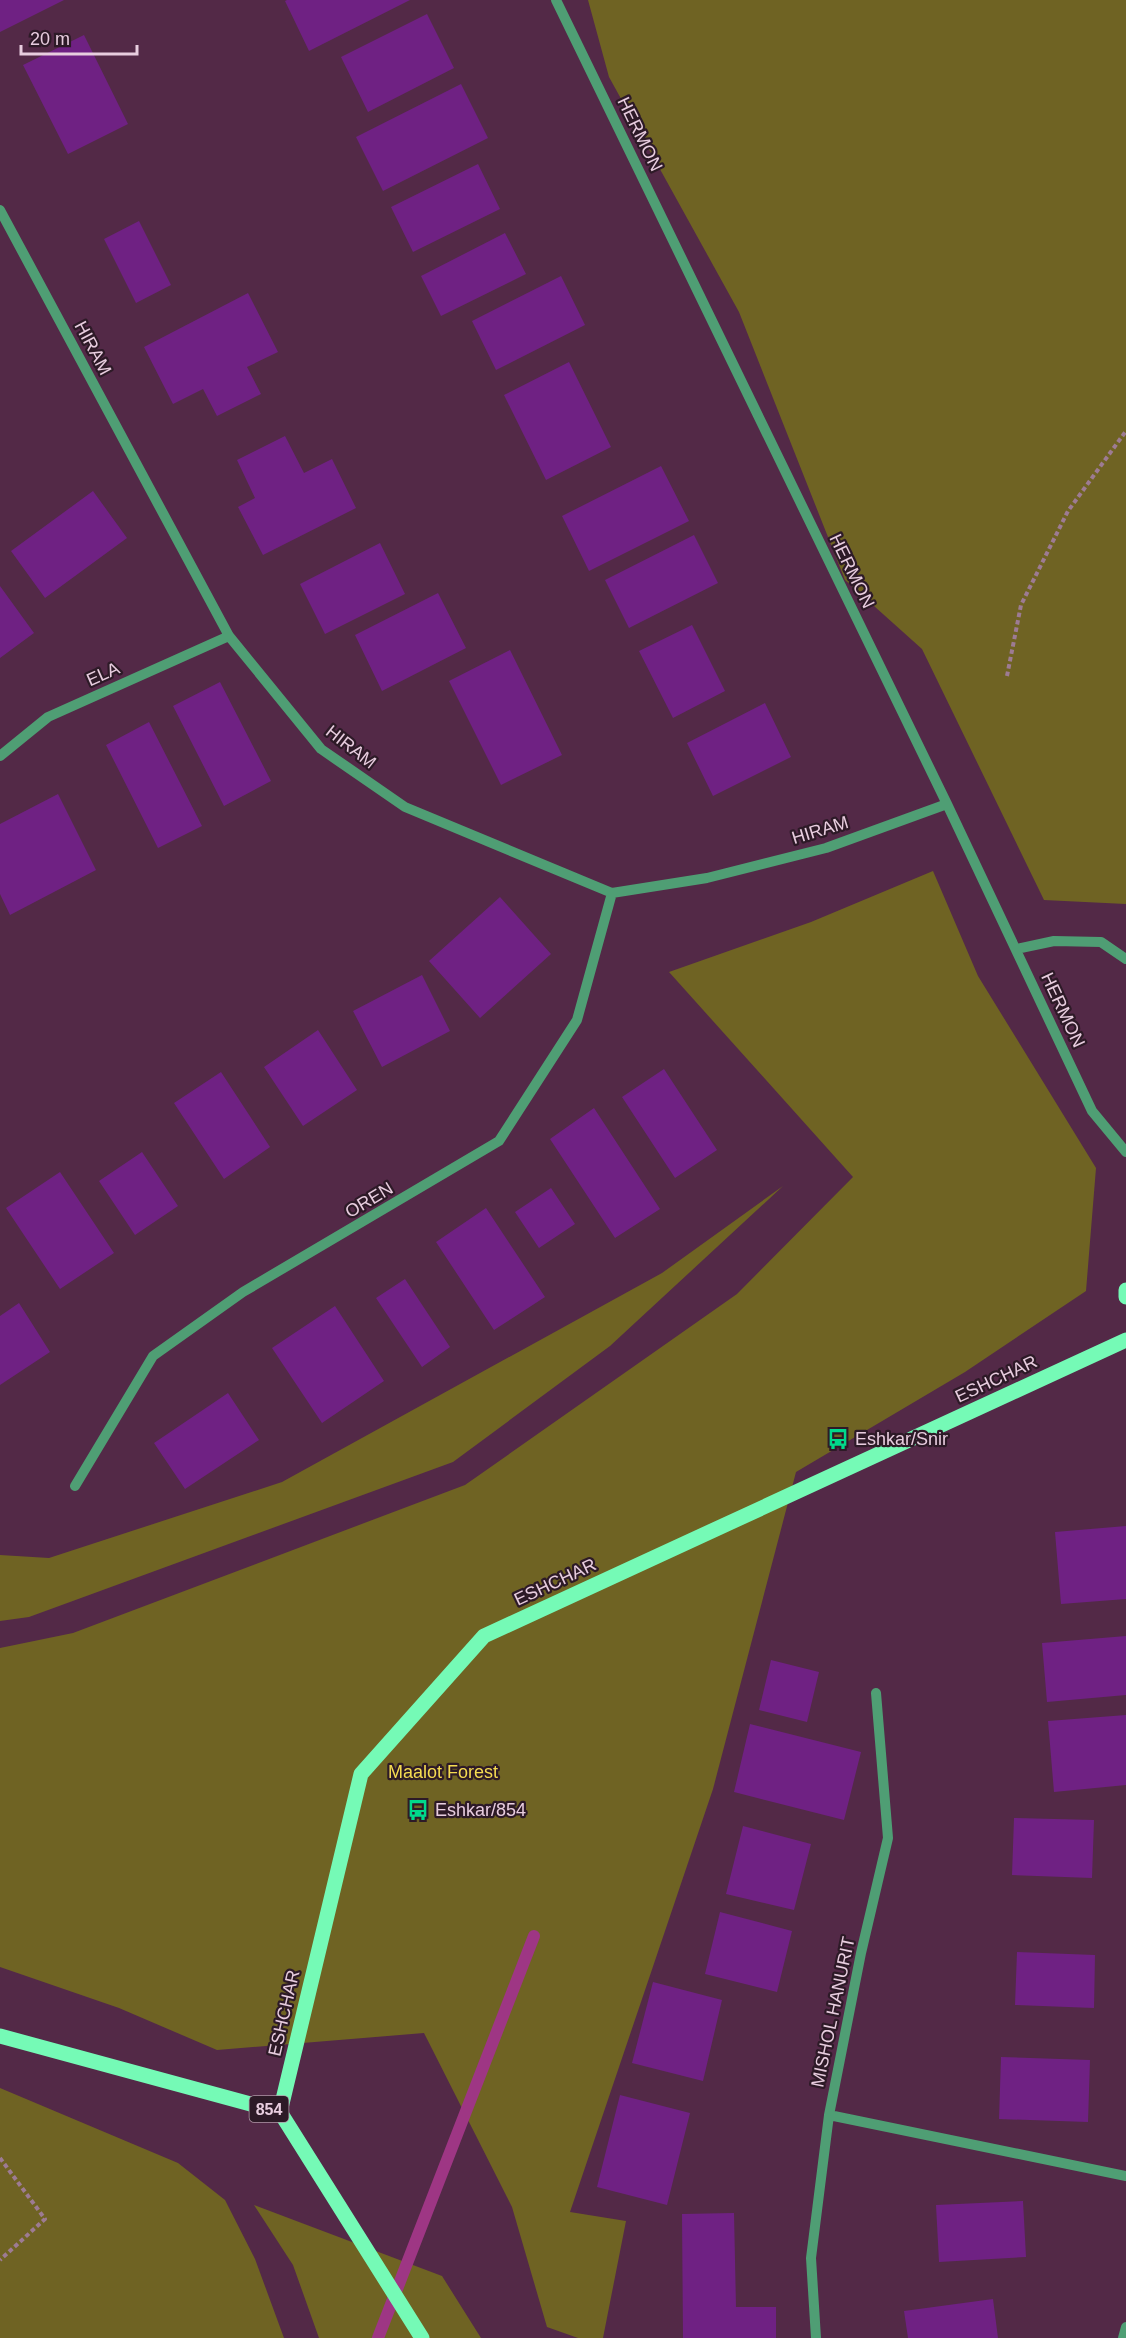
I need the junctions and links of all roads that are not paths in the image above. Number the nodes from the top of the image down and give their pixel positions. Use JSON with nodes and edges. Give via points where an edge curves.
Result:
{"nodes":[{"id":1,"x":556,"y":0,"type":"edge"},
{"id":2,"x":0,"y":210,"type":"edge"},
{"id":3,"x":229,"y":636,"type":"junction"},
{"id":4,"x":0,"y":756,"type":"edge"},
{"id":5,"x":947,"y":804,"type":"junction"},
{"id":6,"x":612,"y":893,"type":"junction"},
{"id":7,"x":1016,"y":949,"type":"junction"},
{"id":8,"x":1126,"y":959,"type":"edge"},
{"id":9,"x":1126,"y":1152,"type":"edge"},
{"id":10,"x":1126,"y":1290,"type":"edge"},
{"id":11,"x":1126,"y":1297,"type":"edge"},
{"id":12,"x":1126,"y":1340,"type":"edge"},
{"id":13,"x":75,"y":1486,"type":"dead end"},
{"id":14,"x":876,"y":1693,"type":"dead end"},
{"id":15,"x":0,"y":2036,"type":"edge"},
{"id":16,"x":280,"y":2112,"type":"junction"},
{"id":17,"x":829,"y":2115,"type":"junction"},
{"id":18,"x":1126,"y":2176,"type":"edge"},
{"id":19,"x":1126,"y":2328,"type":"edge"},
{"id":20,"x":422,"y":2338,"type":"edge"},
{"id":21,"x":816,"y":2338,"type":"edge"},
{"id":22,"x":1123,"y":2338,"type":"edge"}],
"edges":[{"from":1,"to":5,"type":"street","name":"HERMON"},
{"from":2,"to":3,"type":"street","name":"HIRAM"},
{"from":3,"to":4,"type":"street","name":"ELA","via":[[48,717]]},
{"from":3,"to":6,"type":"street","name":"HIRAM","via":[[321,749],[405,807]]},
{"from":5,"to":6,"type":"street","name":"HIRAM","via":[[826,848],[707,878]]},
{"from":5,"to":7,"type":"street","name":"HERMON"},
{"from":6,"to":13,"type":"street","name":"OREN","via":[[578,1020],[499,1141],[243,1292],[153,1356]]},
{"from":7,"to":8,"type":"street","via":[[1054,941],[1101,942]]},
{"from":7,"to":9,"type":"street","name":"HERMON","via":[[1092,1111]]},
{"from":10,"to":11,"type":"main road"},
{"from":12,"to":16,"type":"main road","name":"ESHCHAR","via":[[484,1636],[361,1774]]},
{"from":14,"to":17,"type":"street","name":"MISHOL HANURIT","via":[[888,1838]]},
{"from":15,"to":16,"type":"main road","number":"854"},
{"from":16,"to":20,"type":"main road","number":"854"},
{"from":17,"to":18,"type":"street"},
{"from":17,"to":21,"type":"street","name":"MISHOL HANURIT","via":[[811,2258]]},
{"from":19,"to":22,"type":"street"}]}
